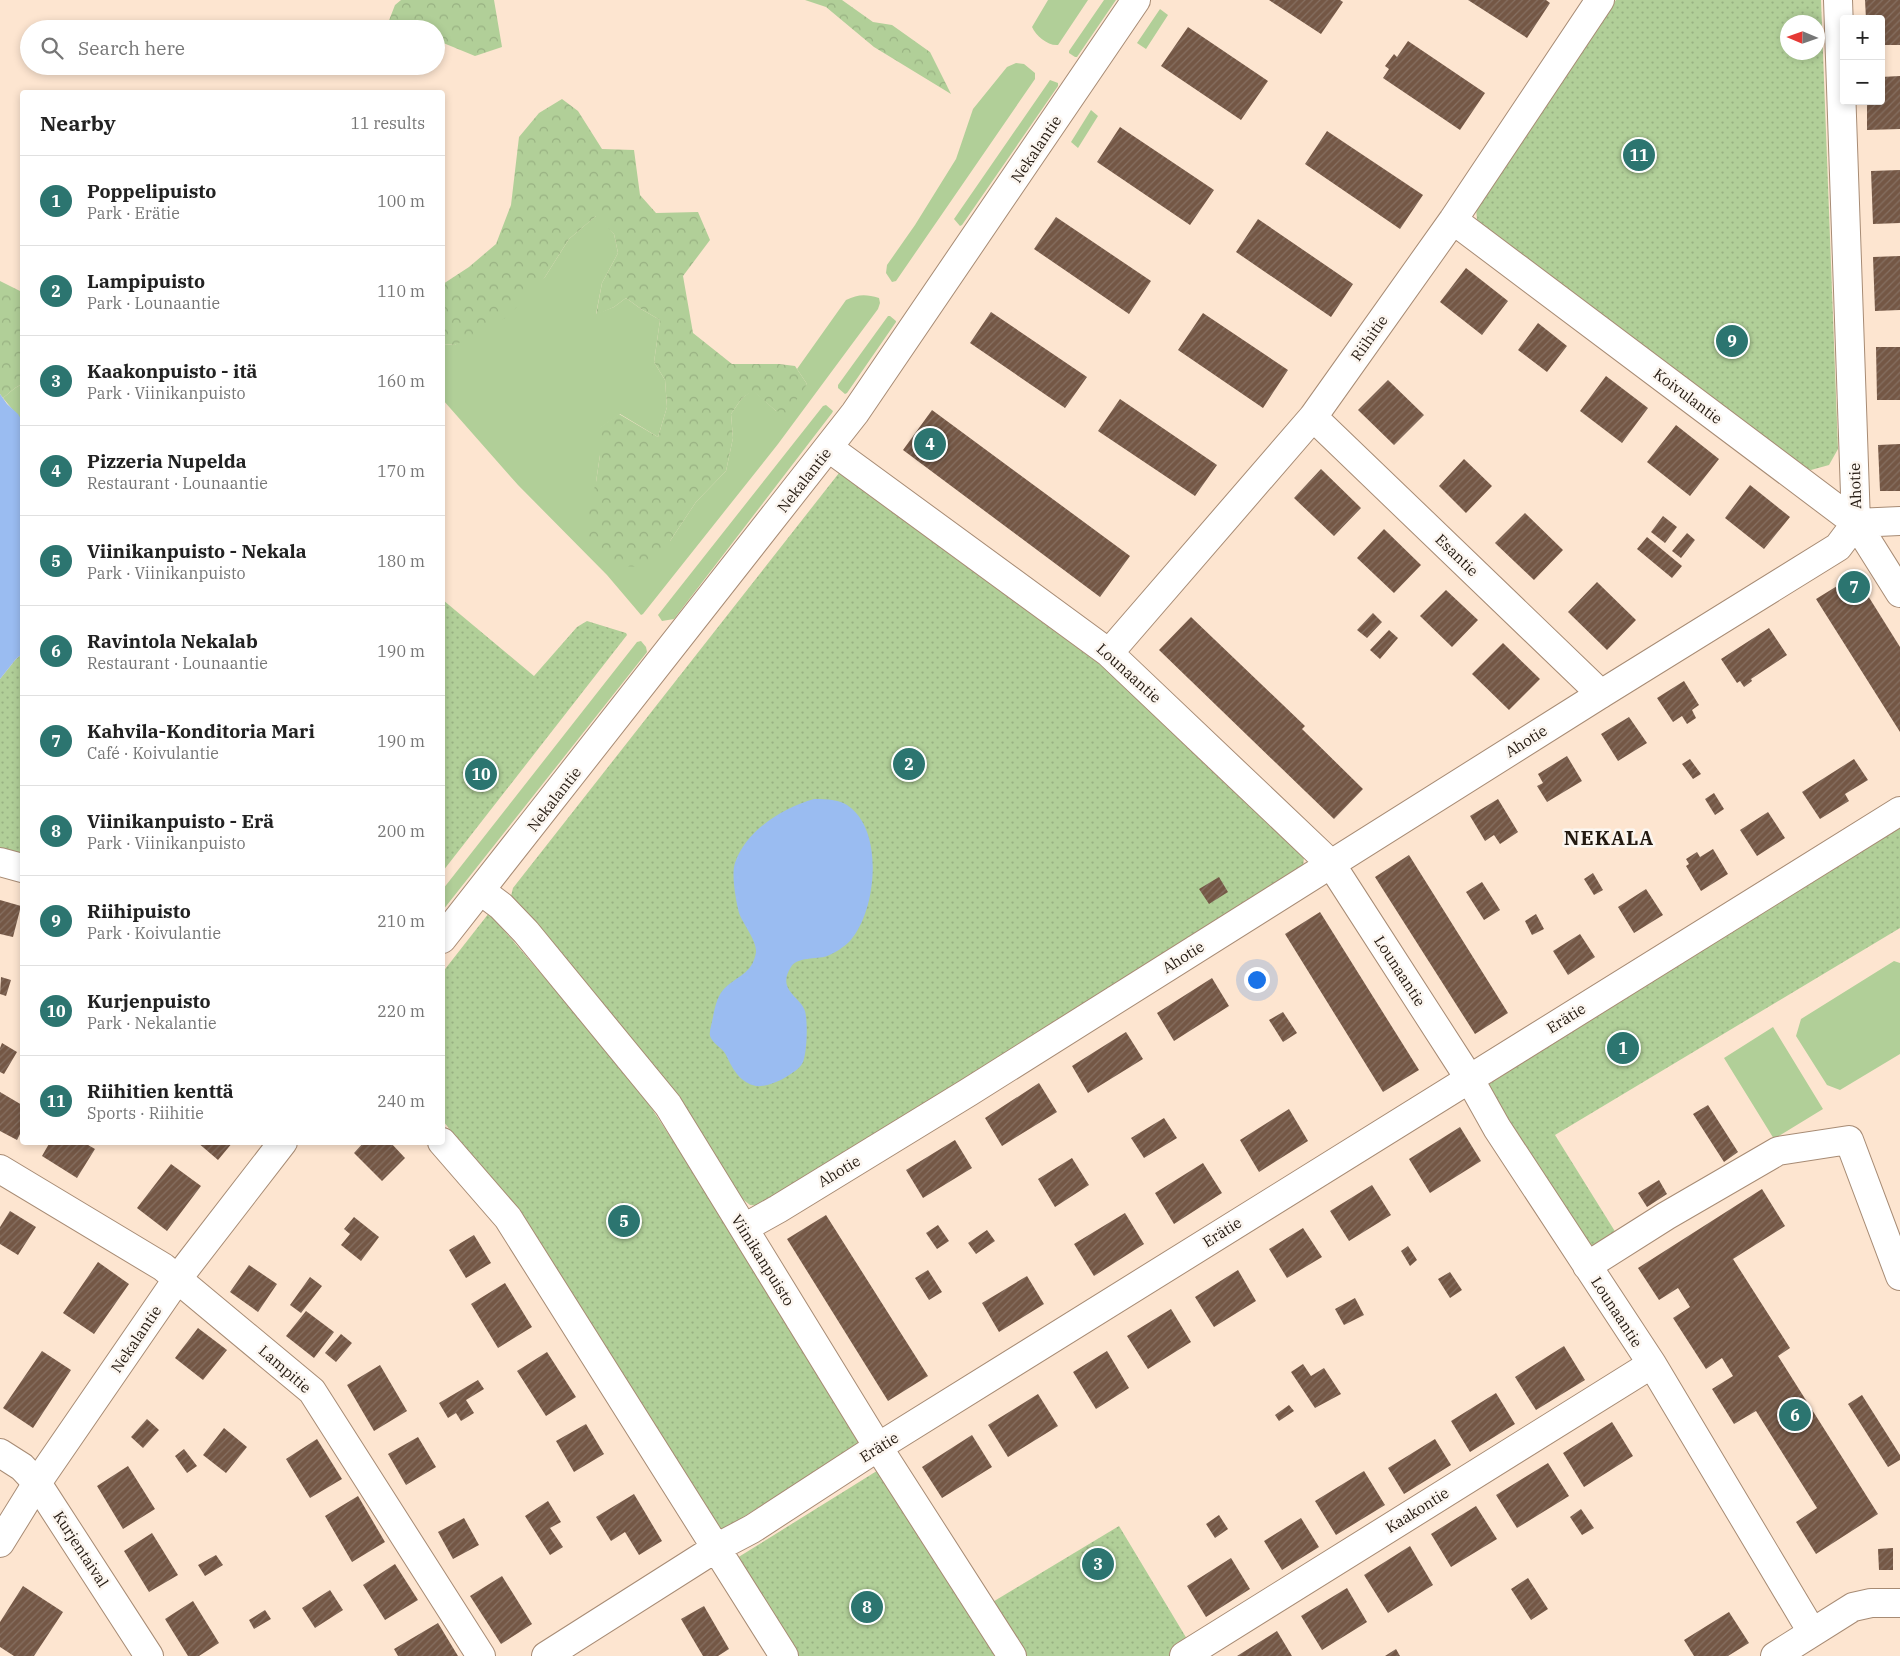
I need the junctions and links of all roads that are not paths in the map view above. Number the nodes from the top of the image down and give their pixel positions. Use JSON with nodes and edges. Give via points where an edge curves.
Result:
{"nodes":[{"id":1,"x":1136,"y":0,"type":"edge"},
{"id":2,"x":1600,"y":0,"type":"edge"},
{"id":3,"x":1838,"y":0,"type":"edge"},
{"id":4,"x":1453,"y":220,"type":"junction"},
{"id":5,"x":1313,"y":417,"type":"junction"},
{"id":6,"x":829,"y":448,"type":"junction"},
{"id":7,"x":1900,"y":521,"type":"edge"},
{"id":8,"x":1856,"y":523,"type":"junction"},
{"id":9,"x":1900,"y":593,"type":"edge"},
{"id":10,"x":1109,"y":653,"type":"junction"},
{"id":11,"x":1601,"y":694,"type":"junction"},
{"id":12,"x":1900,"y":811,"type":"edge"},
{"id":13,"x":0,"y":862,"type":"edge"},
{"id":14,"x":1331,"y":864,"type":"junction"},
{"id":15,"x":20,"y":867,"type":"edge"},
{"id":16,"x":481,"y":891,"type":"junction"},
{"id":17,"x":445,"y":935,"type":"edge"},
{"id":18,"x":1469,"y":1078,"type":"junction"},
{"id":19,"x":280,"y":1145,"type":"edge"},
{"id":20,"x":445,"y":1145,"type":"edge"},
{"id":21,"x":0,"y":1169,"type":"edge"},
{"id":22,"x":744,"y":1228,"type":"junction"},
{"id":23,"x":1588,"y":1266,"type":"junction"},
{"id":24,"x":1900,"y":1276,"type":"edge"},
{"id":25,"x":178,"y":1278,"type":"junction"},
{"id":26,"x":1652,"y":1364,"type":"junction"},
{"id":27,"x":878,"y":1446,"type":"junction"},
{"id":28,"x":0,"y":1453,"type":"edge"},
{"id":29,"x":37,"y":1483,"type":"junction"},
{"id":30,"x":0,"y":1543,"type":"edge"},
{"id":31,"x":716,"y":1548,"type":"junction"},
{"id":32,"x":1900,"y":1603,"type":"edge"},
{"id":33,"x":1812,"y":1632,"type":"junction"},
{"id":34,"x":149,"y":1656,"type":"edge"},
{"id":35,"x":481,"y":1656,"type":"edge"},
{"id":36,"x":546,"y":1656,"type":"edge"},
{"id":37,"x":784,"y":1656,"type":"edge"},
{"id":38,"x":1012,"y":1656,"type":"edge"},
{"id":39,"x":1184,"y":1656,"type":"edge"},
{"id":40,"x":1775,"y":1656,"type":"edge"}],
"edges":[{"from":1,"to":6,"type":"street","name":"Nekalantie","via":[[887,368]]},
{"from":2,"to":4,"type":"street","name":"Riihitie"},
{"from":3,"to":8,"type":"street","name":"Ahotie"},
{"from":4,"to":5,"type":"street","name":"Riihitie"},
{"from":4,"to":8,"type":"street","name":"Koivulantie"},
{"from":5,"to":10,"type":"street","name":"Riihitie"},
{"from":5,"to":11,"type":"street","name":"Esantie"},
{"from":6,"to":10,"type":"street","name":"Lounaantie"},
{"from":6,"to":16,"type":"street","name":"Nekalantie"},
{"from":7,"to":8,"type":"street"},
{"from":8,"to":9,"type":"street","name":"Koivulantie"},
{"from":8,"to":11,"type":"street","name":"Ahotie","via":[[1838,547]]},
{"from":10,"to":14,"type":"street","name":"Lounaantie"},
{"from":11,"to":14,"type":"street","name":"Ahotie"},
{"from":12,"to":18,"type":"street","name":"Erätie"},
{"from":13,"to":15,"type":"street"},
{"from":14,"to":18,"type":"street","name":"Lounaantie"},
{"from":14,"to":22,"type":"street","name":"Ahotie","via":[[952,1102]]},
{"from":16,"to":17,"type":"street","name":"Nekalantie"},
{"from":16,"to":22,"type":"street","name":"Viinikanpuisto","via":[[526,932],[668,1105]]},
{"from":18,"to":23,"type":"street","name":"Lounaantie","via":[[1497,1128]]},
{"from":18,"to":27,"type":"street","name":"Erätie"},
{"from":19,"to":25,"type":"street","name":"Nekalantie"},
{"from":20,"to":31,"type":"street","via":[[508,1218]]},
{"from":21,"to":25,"type":"street","name":"Lampitie"},
{"from":22,"to":27,"type":"street","name":"Viinikanpuisto"},
{"from":23,"to":24,"type":"street","via":[[1778,1151],[1849,1140]]},
{"from":23,"to":26,"type":"street","name":"Lounaantie"},
{"from":25,"to":29,"type":"street","name":"Nekalantie"},
{"from":25,"to":35,"type":"street","name":"Lampitie","via":[[312,1391]]},
{"from":26,"to":33,"type":"street","name":"Lounaantie"},
{"from":26,"to":39,"type":"street","name":"Kaakontie"},
{"from":27,"to":31,"type":"street","name":"Erätie","via":[[752,1529]]},
{"from":27,"to":38,"type":"street","name":"Viinikanpuisto"},
{"from":28,"to":29,"type":"street","name":"Kurjentaival","via":[[22,1467]]},
{"from":29,"to":30,"type":"street","name":"Nekalantie"},
{"from":29,"to":34,"type":"street","name":"Kurjentaival"},
{"from":31,"to":36,"type":"street","name":"Erätie"},
{"from":31,"to":37,"type":"street"},
{"from":32,"to":33,"type":"street","via":[[1853,1606]]},
{"from":33,"to":40,"type":"street"}]}
